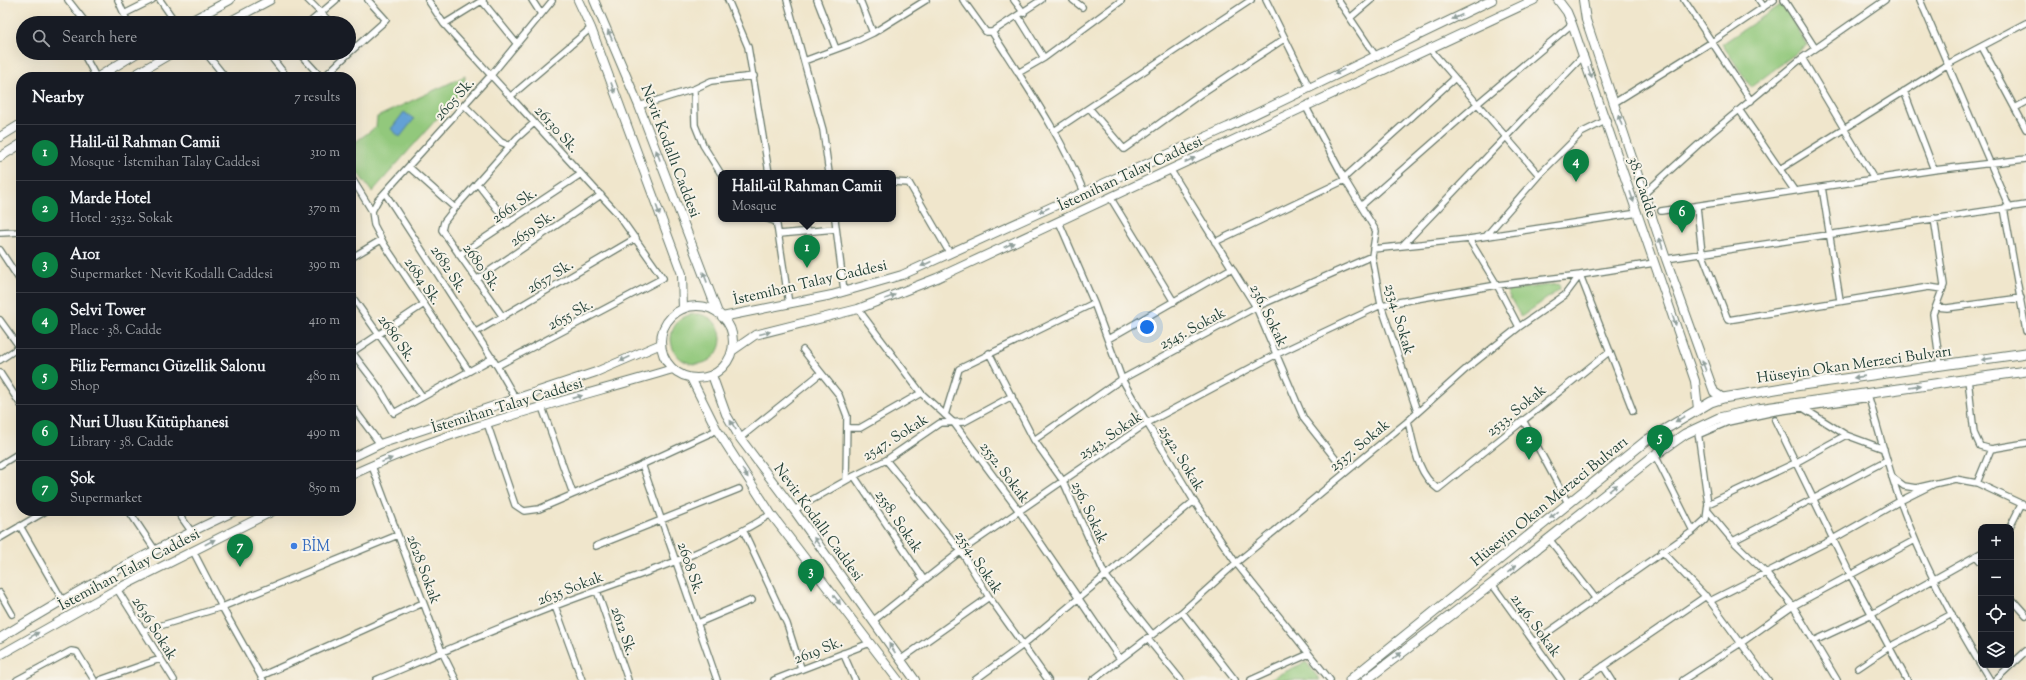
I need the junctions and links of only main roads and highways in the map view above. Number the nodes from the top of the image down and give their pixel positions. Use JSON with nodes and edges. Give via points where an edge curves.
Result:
{"nodes":[{"id":1,"x":230,"y":0,"type":"edge"},
{"id":2,"x":270,"y":0,"type":"edge"},
{"id":3,"x":578,"y":0,"type":"edge"},
{"id":4,"x":594,"y":0,"type":"edge"},
{"id":5,"x":1492,"y":0,"type":"edge"},
{"id":6,"x":1534,"y":0,"type":"edge"},
{"id":7,"x":1558,"y":0,"type":"edge"},
{"id":8,"x":1583,"y":0,"type":"edge"},
{"id":9,"x":1482,"y":2,"type":"edge"},
{"id":10,"x":200,"y":16,"type":"edge"},
{"id":11,"x":248,"y":16,"type":"edge"},
{"id":12,"x":125,"y":60,"type":"edge"},
{"id":13,"x":160,"y":60,"type":"edge"},
{"id":14,"x":105,"y":72,"type":"edge"},
{"id":15,"x":140,"y":72,"type":"edge"},
{"id":16,"x":16,"y":127,"type":"edge"},
{"id":17,"x":0,"y":137,"type":"edge"},
{"id":18,"x":16,"y":147,"type":"edge"},
{"id":19,"x":0,"y":157,"type":"edge"},
{"id":20,"x":683,"y":309,"type":"junction"},
{"id":21,"x":720,"y":315,"type":"junction"},
{"id":22,"x":661,"y":344,"type":"junction"},
{"id":23,"x":732,"y":351,"type":"junction"},
{"id":24,"x":2026,"y":353,"type":"edge"},
{"id":25,"x":673,"y":369,"type":"junction"},
{"id":26,"x":2026,"y":371,"type":"edge"},
{"id":27,"x":712,"y":375,"type":"junction"},
{"id":28,"x":691,"y":378,"type":"junction"},
{"id":29,"x":1723,"y":398,"type":"junction"},
{"id":30,"x":1698,"y":409,"type":"junction"},
{"id":31,"x":356,"y":456,"type":"edge"},
{"id":32,"x":356,"y":473,"type":"edge"},
{"id":33,"x":223,"y":516,"type":"edge"},
{"id":34,"x":263,"y":516,"type":"edge"},
{"id":35,"x":0,"y":638,"type":"edge"},
{"id":36,"x":0,"y":655,"type":"edge"},
{"id":37,"x":898,"y":680,"type":"edge"},
{"id":38,"x":915,"y":680,"type":"edge"},
{"id":39,"x":1350,"y":680,"type":"edge"},
{"id":40,"x":1366,"y":680,"type":"edge"}],
"edges":[{"from":1,"to":10,"type":"main road"},
{"from":2,"to":11,"type":"main road"},
{"from":3,"to":20,"type":"main road","one_way":true,"via":[[591,28],[682,274]]},
{"from":21,"to":4,"type":"main road","name":"Nevit Kodallı Caddesi","one_way":true,"via":[[639,106]]},
{"from":5,"to":9,"type":"main road","name":"İstemihan Talay Caddesi"},
{"from":23,"to":6,"type":"main road","name":"İstemihan Talay Caddesi","one_way":true,"via":[[754,336],[858,309],[937,278]]},
{"from":7,"to":30,"type":"main road","name":"38. Cadde","one_way":true,"via":[[1567,12],[1584,55],[1695,381]]},
{"from":29,"to":8,"type":"main road","name":"38. Cadde","one_way":true,"via":[[1714,392],[1666,259],[1586,20]]},
{"from":9,"to":21,"type":"main road","name":"İstemihan Talay Caddesi","one_way":true,"via":[[1228,127],[902,275],[844,292]]},
{"from":12,"to":14,"type":"main road"},
{"from":13,"to":15,"type":"main road"},
{"from":16,"to":17,"type":"main road"},
{"from":18,"to":19,"type":"main road"},
{"from":20,"to":21,"type":"main road","via":[[701,306]]},
{"from":20,"to":22,"type":"main road","via":[[666,322]]},
{"from":21,"to":23,"type":"main road","via":[[731,330]]},
{"from":22,"to":25,"type":"main road","via":[[664,358]]},
{"from":22,"to":31,"type":"main road","name":"İstemihan Talay Caddesi","one_way":true,"via":[[596,372],[380,444]]},
{"from":23,"to":27,"type":"main road","via":[[724,365]]},
{"from":24,"to":29,"type":"main road","name":"Hüseyin Okan Merzeci Bulvarı","one_way":true},
{"from":25,"to":28,"type":"main road"},
{"from":32,"to":25,"type":"main road","name":"İstemihan Talay Caddesi","one_way":true,"via":[[487,423]]},
{"from":40,"to":26,"type":"main road","name":"Hüseyin Okan Merzeci Bulvarı","one_way":true,"via":[[1655,455],[1719,418],[1758,408]]},
{"from":27,"to":28,"type":"main road"},
{"from":38,"to":27,"type":"main road","name":"Nevit Kodallı Caddesi","one_way":true,"via":[[740,438],[726,414]]},
{"from":28,"to":37,"type":"main road","name":"Nevit Kodallı Caddesi","one_way":true,"via":[[717,430],[771,514]]},
{"from":29,"to":30,"type":"main road","name":"Hüseyin Okan Merzeci Bulvarı"},
{"from":30,"to":39,"type":"main road","name":"Hüseyin Okan Merzeci Bulvarı","one_way":true,"via":[[1647,440]]},
{"from":33,"to":35,"type":"main road","name":"İstemihan Talay Caddesi","via":[[80,590],[64,602]]},
{"from":36,"to":34,"type":"main road","name":"İstemihan Talay Caddesi","one_way":true,"via":[[117,589]]}]}
